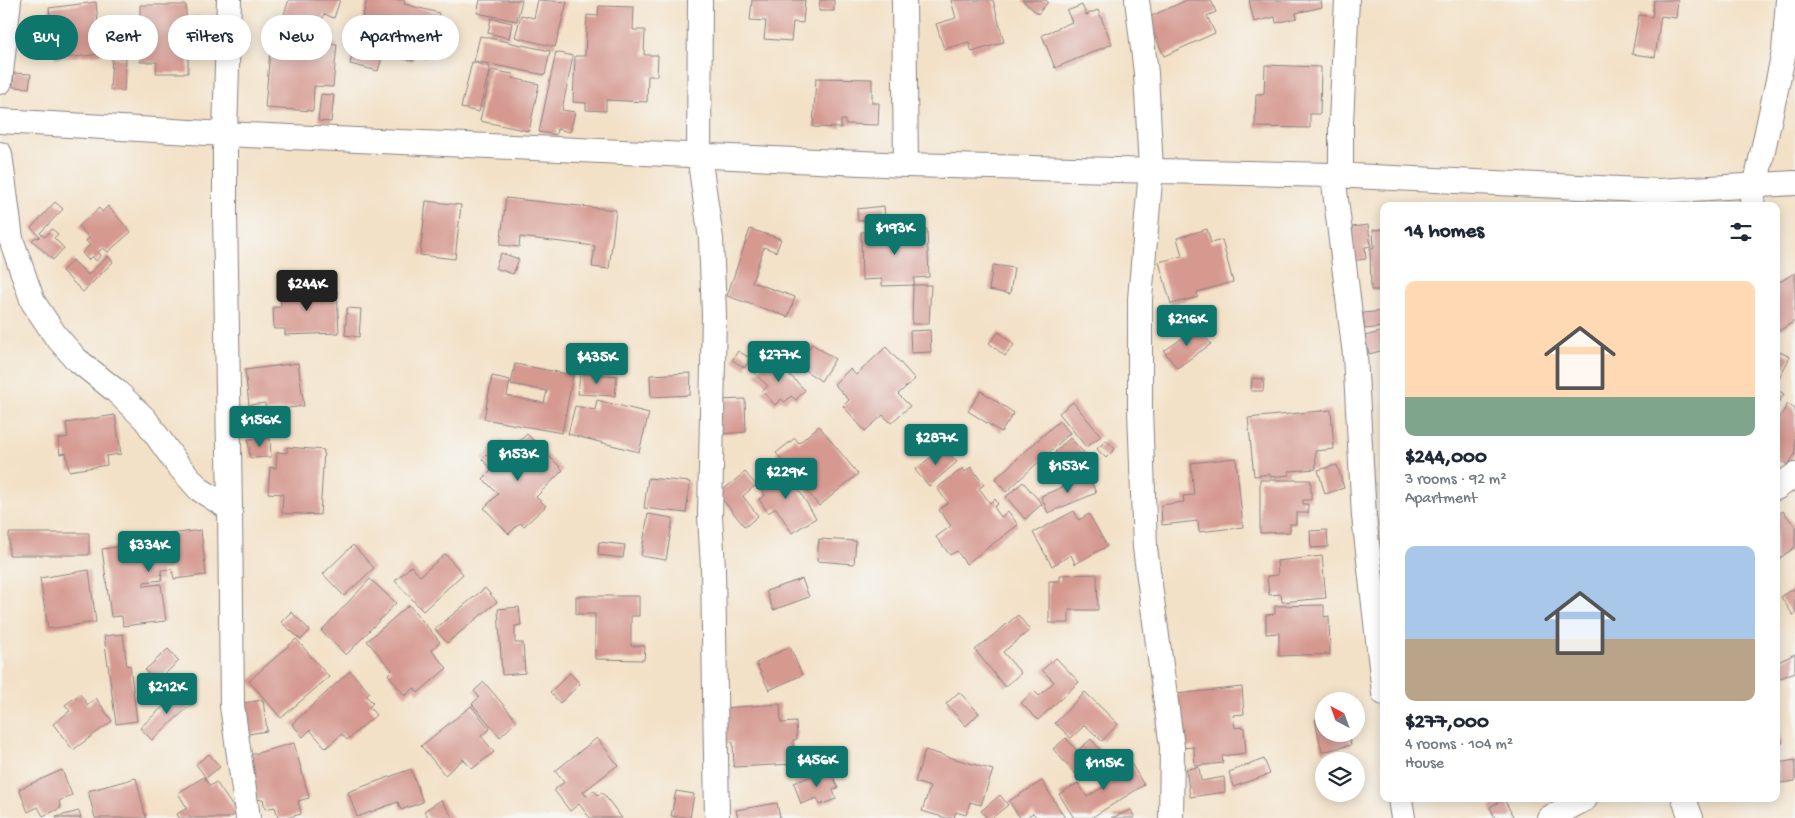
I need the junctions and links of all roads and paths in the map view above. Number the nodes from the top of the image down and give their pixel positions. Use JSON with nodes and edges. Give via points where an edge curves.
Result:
{"nodes":[{"id":1,"x":9,"y":0,"type":"edge"},
{"id":2,"x":229,"y":0,"type":"edge"},
{"id":3,"x":700,"y":0,"type":"edge"},
{"id":4,"x":904,"y":0,"type":"edge"},
{"id":5,"x":1138,"y":0,"type":"edge"},
{"id":6,"x":1348,"y":0,"type":"edge"},
{"id":7,"x":1788,"y":0,"type":"edge"},
{"id":8,"x":0,"y":82,"type":"edge"},
{"id":9,"x":0,"y":121,"type":"edge"},
{"id":10,"x":225,"y":134,"type":"junction"},
{"id":11,"x":0,"y":154,"type":"edge"},
{"id":12,"x":699,"y":155,"type":"junction"},
{"id":13,"x":906,"y":165,"type":"junction"},
{"id":14,"x":1150,"y":170,"type":"junction"},
{"id":15,"x":1337,"y":176,"type":"junction"},
{"id":16,"x":1795,"y":184,"type":"edge"},
{"id":17,"x":1754,"y":196,"type":"edge"},
{"id":18,"x":1795,"y":475,"type":"edge"},
{"id":19,"x":1780,"y":485,"type":"edge"},
{"id":20,"x":230,"y":509,"type":"junction"},
{"id":21,"x":1380,"y":658,"type":"edge"},
{"id":22,"x":1400,"y":802,"type":"edge"},
{"id":23,"x":1579,"y":802,"type":"edge"},
{"id":24,"x":1685,"y":802,"type":"edge"},
{"id":25,"x":248,"y":818,"type":"edge"},
{"id":26,"x":717,"y":818,"type":"edge"},
{"id":27,"x":1170,"y":818,"type":"edge"},
{"id":28,"x":1403,"y":818,"type":"edge"},
{"id":29,"x":1549,"y":818,"type":"edge"},
{"id":30,"x":1691,"y":818,"type":"edge"}],
"edges":[{"from":1,"to":8,"type":"street"},
{"from":2,"to":10,"type":"street"},
{"from":3,"to":12,"type":"street"},
{"from":4,"to":13,"type":"street"},
{"from":5,"to":14,"type":"street","via":[[1146,73]]},
{"from":6,"to":15,"type":"street"},
{"from":7,"to":17,"type":"street","via":[[1784,52]]},
{"from":9,"to":10,"type":"street"},
{"from":10,"to":12,"type":"street"},
{"from":10,"to":20,"type":"street"},
{"from":11,"to":20,"type":"street","via":[[12,239],[32,302],[76,359],[145,419],[199,489]]},
{"from":12,"to":13,"type":"street"},
{"from":12,"to":26,"type":"street","via":[[711,239],[714,304],[710,516]]},
{"from":13,"to":14,"type":"street"},
{"from":14,"to":15,"type":"street"},
{"from":14,"to":27,"type":"street","via":[[1140,299],[1140,409],[1145,548],[1172,747]]},
{"from":15,"to":17,"type":"street"},
{"from":15,"to":21,"type":"street","via":[[1355,355],[1364,516]]},
{"from":16,"to":17,"type":"street"},
{"from":18,"to":19,"type":"street"},
{"from":20,"to":25,"type":"street","via":[[232,706]]},
{"from":22,"to":28,"type":"street"},
{"from":23,"to":29,"type":"street"},
{"from":24,"to":30,"type":"street"}]}
